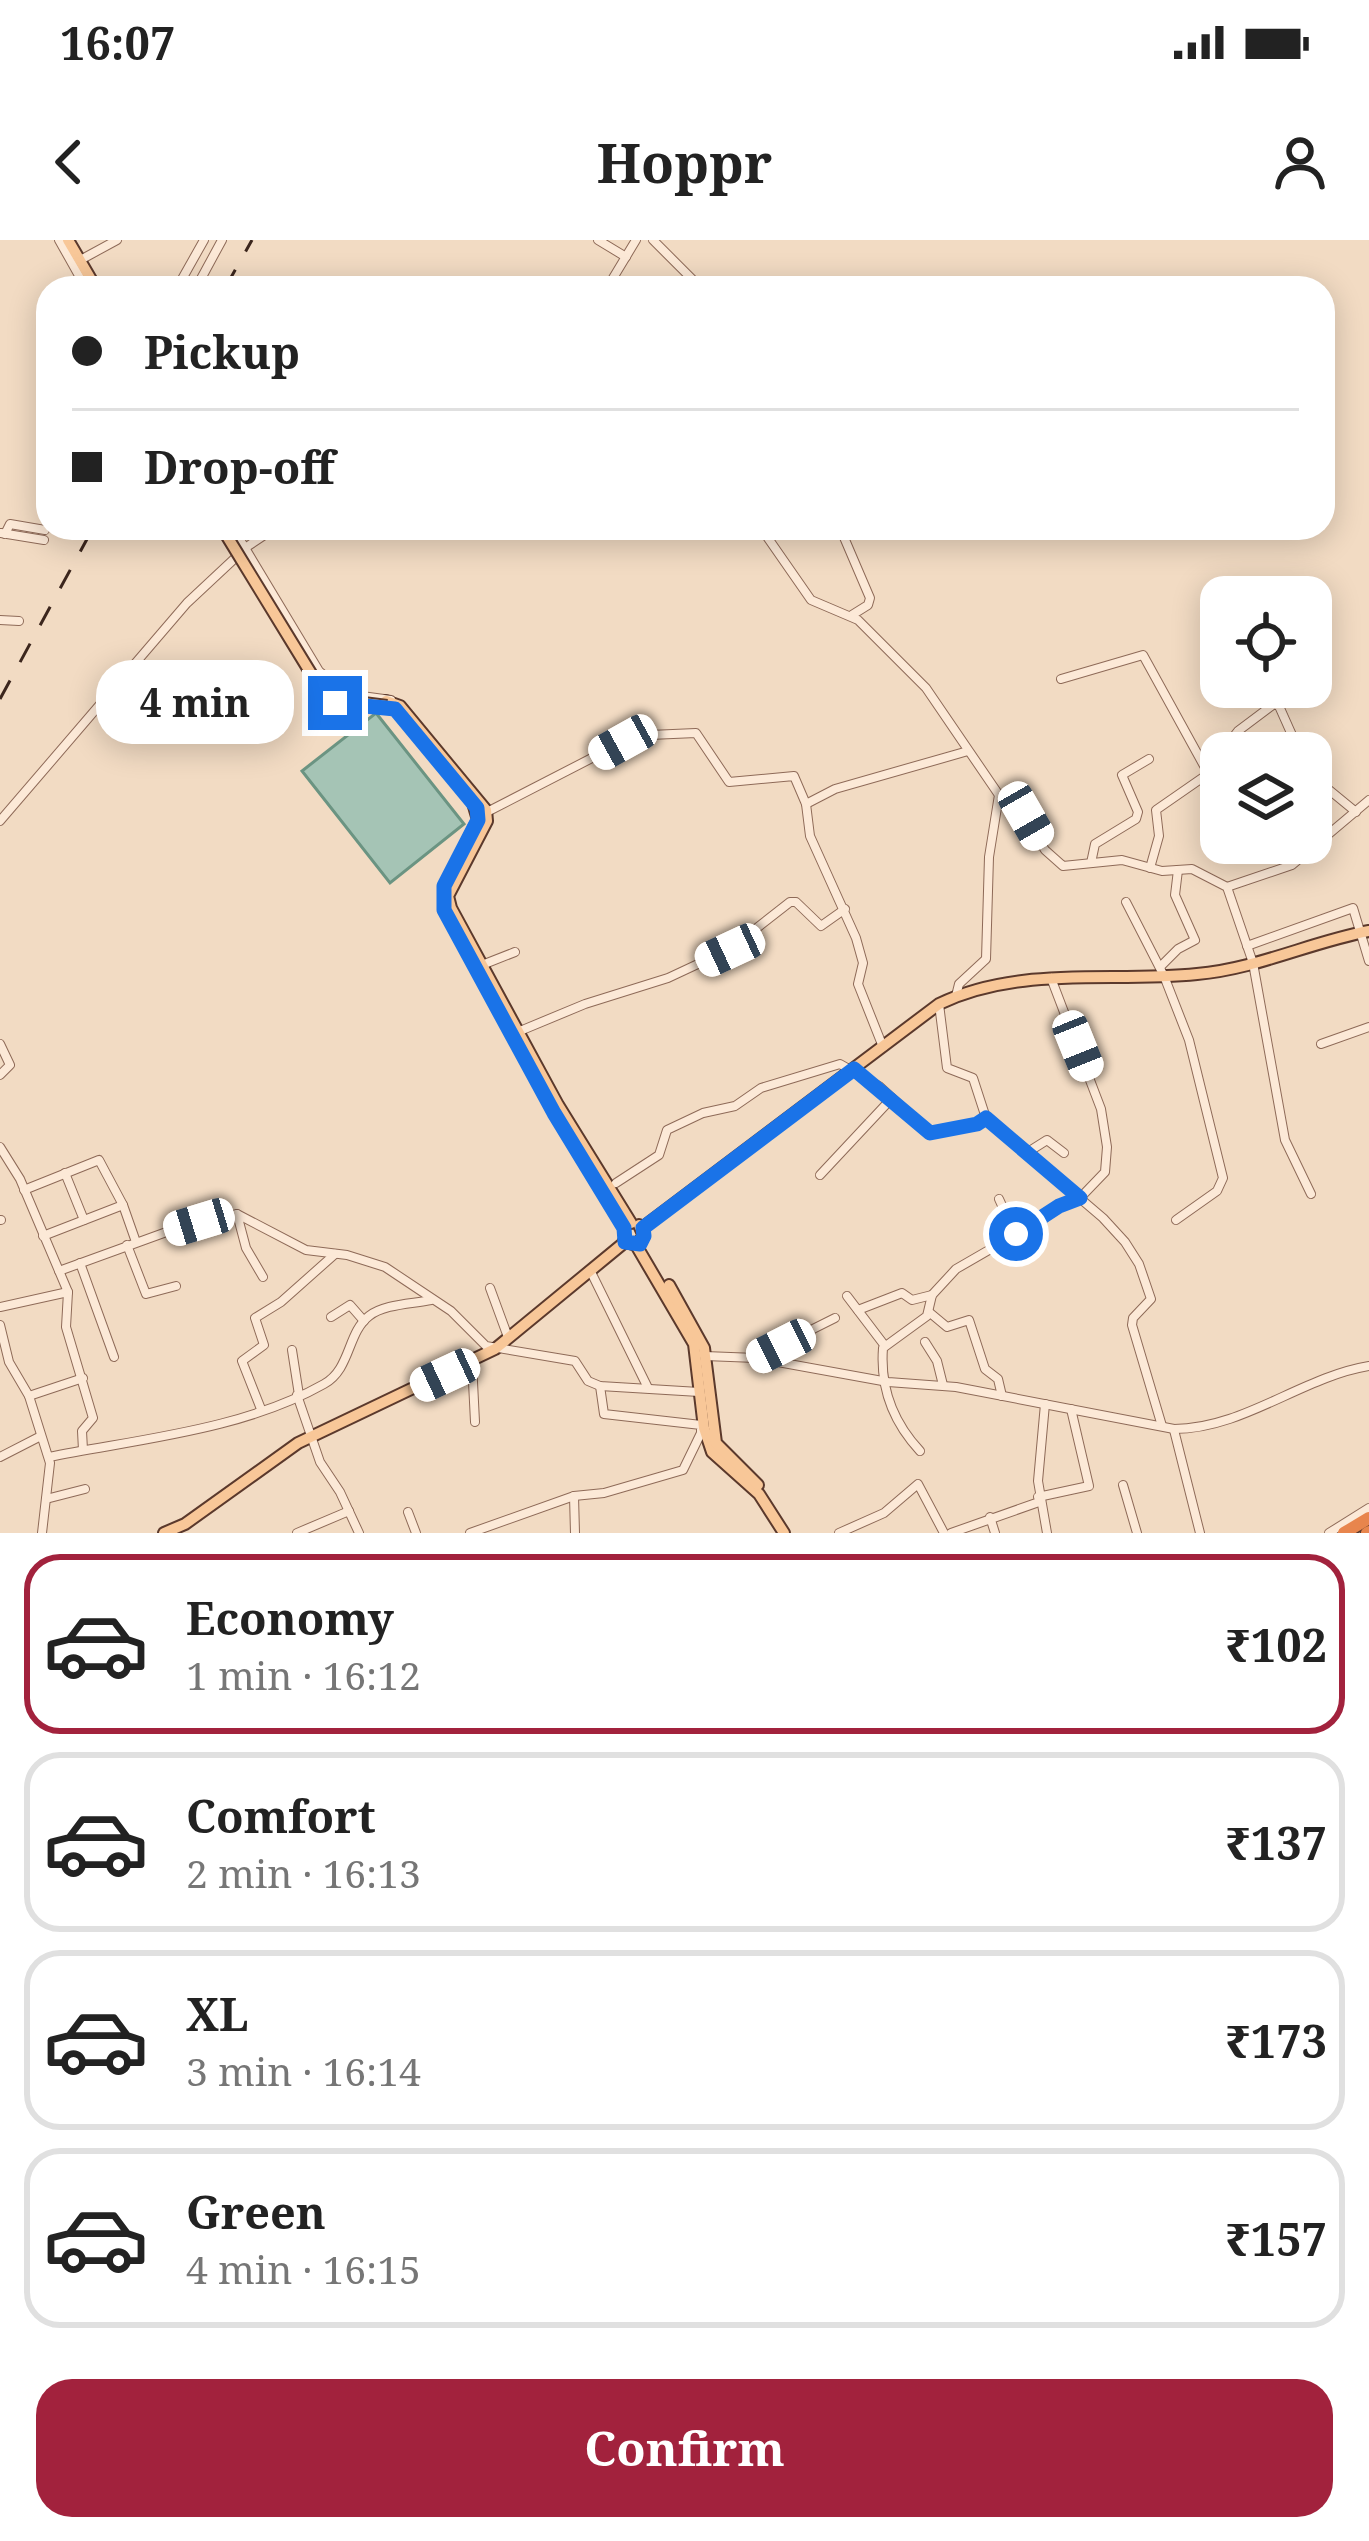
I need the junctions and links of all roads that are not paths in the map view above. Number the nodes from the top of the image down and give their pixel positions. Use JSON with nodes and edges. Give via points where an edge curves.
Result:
{"nodes":[{"id":1,"x":66,"y":240,"type":"edge"},
{"id":2,"x":117,"y":240,"type":"edge"},
{"id":3,"x":204,"y":240,"type":"edge"},
{"id":4,"x":222,"y":240,"type":"edge"},
{"id":5,"x":598,"y":240,"type":"edge"},
{"id":6,"x":636,"y":240,"type":"edge"},
{"id":7,"x":653,"y":240,"type":"edge"},
{"id":8,"x":626,"y":257,"type":"junction"},
{"id":9,"x":84,"y":258,"type":"junction"},
{"id":10,"x":86,"y":276,"type":"edge"},
{"id":11,"x":89,"y":276,"type":"edge"},
{"id":12,"x":184,"y":276,"type":"edge"},
{"id":13,"x":202,"y":276,"type":"edge"},
{"id":14,"x":614,"y":276,"type":"edge"},
{"id":15,"x":689,"y":276,"type":"edge"},
{"id":16,"x":3,"y":533,"type":"edge"},
{"id":17,"x":36,"y":535,"type":"edge"},
{"id":18,"x":230,"y":540,"type":"edge"},
{"id":19,"x":233,"y":540,"type":"edge"},
{"id":20,"x":236,"y":540,"type":"edge"},
{"id":21,"x":257,"y":540,"type":"edge"},
{"id":22,"x":768,"y":540,"type":"edge"},
{"id":23,"x":845,"y":540,"type":"edge"},
{"id":24,"x":244,"y":549,"type":"junction"},
{"id":25,"x":235,"y":558,"type":"junction"},
{"id":26,"x":851,"y":616,"type":"junction"},
{"id":27,"x":0,"y":620,"type":"edge"},
{"id":28,"x":19,"y":621,"type":"dead end"},
{"id":29,"x":1061,"y":679,"type":"dead end"},
{"id":30,"x":389,"y":704,"type":"junction"},
{"id":31,"x":1238,"y":732,"type":"edge"},
{"id":32,"x":1291,"y":732,"type":"edge"},
{"id":33,"x":968,"y":751,"type":"junction"},
{"id":34,"x":1200,"y":758,"type":"edge"},
{"id":35,"x":1149,"y":759,"type":"dead end"},
{"id":36,"x":1200,"y":778,"type":"edge"},
{"id":37,"x":1332,"y":792,"type":"edge"},
{"id":38,"x":999,"y":795,"type":"junction"},
{"id":39,"x":1369,"y":800,"type":"edge"},
{"id":40,"x":806,"y":804,"type":"junction"},
{"id":41,"x":487,"y":812,"type":"junction"},
{"id":42,"x":1357,"y":812,"type":"junction"},
{"id":43,"x":0,"y":820,"type":"edge"},
{"id":44,"x":1091,"y":863,"type":"junction"},
{"id":45,"x":1150,"y":868,"type":"junction"},
{"id":46,"x":1178,"y":870,"type":"junction"},
{"id":47,"x":1227,"y":887,"type":"junction"},
{"id":48,"x":1126,"y":902,"type":"dead end"},
{"id":49,"x":844,"y":910,"type":"junction"},
{"id":50,"x":1365,"y":931,"type":"edge"},
{"id":51,"x":1247,"y":946,"type":"junction"},
{"id":52,"x":515,"y":952,"type":"dead end"},
{"id":53,"x":1369,"y":961,"type":"edge"},
{"id":54,"x":1252,"y":963,"type":"junction"},
{"id":55,"x":482,"y":965,"type":"junction"},
{"id":56,"x":1162,"y":971,"type":"junction"},
{"id":57,"x":1051,"y":978,"type":"junction"},
{"id":58,"x":956,"y":995,"type":"junction"},
{"id":59,"x":939,"y":1004,"type":"junction"},
{"id":60,"x":1369,"y":1027,"type":"edge"},
{"id":61,"x":520,"y":1031,"type":"junction"},
{"id":62,"x":0,"y":1044,"type":"edge"},
{"id":63,"x":1321,"y":1044,"type":"dead end"},
{"id":64,"x":883,"y":1047,"type":"junction"},
{"id":65,"x":854,"y":1069,"type":"junction"},
{"id":66,"x":0,"y":1075,"type":"edge"},
{"id":67,"x":892,"y":1098,"type":"junction"},
{"id":68,"x":986,"y":1118,"type":"junction"},
{"id":69,"x":0,"y":1147,"type":"edge"},
{"id":70,"x":1028,"y":1152,"type":"junction"},
{"id":71,"x":1064,"y":1153,"type":"dead end"},
{"id":72,"x":65,"y":1173,"type":"junction"},
{"id":73,"x":820,"y":1174,"type":"dead end"},
{"id":74,"x":616,"y":1183,"type":"dead end"},
{"id":75,"x":24,"y":1190,"type":"junction"},
{"id":76,"x":1311,"y":1194,"type":"dead end"},
{"id":77,"x":1080,"y":1198,"type":"junction"},
{"id":78,"x":999,"y":1199,"type":"dead end"},
{"id":79,"x":123,"y":1205,"type":"junction"},
{"id":80,"x":237,"y":1214,"type":"junction"},
{"id":81,"x":84,"y":1220,"type":"junction"},
{"id":82,"x":1176,"y":1220,"type":"dead end"},
{"id":83,"x":1016,"y":1234,"type":"junction"},
{"id":84,"x":633,"y":1235,"type":"junction"},
{"id":85,"x":44,"y":1236,"type":"junction"},
{"id":86,"x":131,"y":1244,"type":"junction"},
{"id":87,"x":335,"y":1254,"type":"junction"},
{"id":88,"x":80,"y":1262,"type":"junction"},
{"id":89,"x":59,"y":1270,"type":"junction"},
{"id":90,"x":590,"y":1270,"type":"junction"},
{"id":91,"x":263,"y":1277,"type":"dead end"},
{"id":92,"x":176,"y":1286,"type":"dead end"},
{"id":93,"x":490,"y":1288,"type":"dead end"},
{"id":94,"x":68,"y":1292,"type":"junction"},
{"id":95,"x":932,"y":1295,"type":"junction"},
{"id":96,"x":847,"y":1296,"type":"dead end"},
{"id":97,"x":431,"y":1300,"type":"junction"},
{"id":98,"x":0,"y":1307,"type":"edge"},
{"id":99,"x":858,"y":1310,"type":"junction"},
{"id":100,"x":929,"y":1312,"type":"junction"},
{"id":101,"x":332,"y":1317,"type":"dead end"},
{"id":102,"x":835,"y":1318,"type":"dead end"},
{"id":103,"x":364,"y":1321,"type":"junction"},
{"id":104,"x":0,"y":1325,"type":"edge"},
{"id":105,"x":508,"y":1338,"type":"junction"},
{"id":106,"x":925,"y":1342,"type":"dead end"},
{"id":107,"x":885,"y":1346,"type":"junction"},
{"id":108,"x":495,"y":1349,"type":"junction"},
{"id":109,"x":292,"y":1350,"type":"dead end"},
{"id":110,"x":705,"y":1356,"type":"junction"},
{"id":111,"x":114,"y":1357,"type":"dead end"},
{"id":112,"x":756,"y":1358,"type":"junction"},
{"id":113,"x":472,"y":1362,"type":"junction"},
{"id":114,"x":1369,"y":1366,"type":"edge"},
{"id":115,"x":6,"y":1370,"type":"edge"},
{"id":116,"x":82,"y":1378,"type":"junction"},
{"id":117,"x":888,"y":1382,"type":"junction"},
{"id":118,"x":943,"y":1385,"type":"junction"},
{"id":119,"x":600,"y":1386,"type":"junction"},
{"id":120,"x":648,"y":1388,"type":"junction"},
{"id":121,"x":701,"y":1393,"type":"junction"},
{"id":122,"x":298,"y":1395,"type":"junction"},
{"id":123,"x":29,"y":1396,"type":"junction"},
{"id":124,"x":1002,"y":1396,"type":"junction"},
{"id":125,"x":1046,"y":1404,"type":"junction"},
{"id":126,"x":262,"y":1408,"type":"junction"},
{"id":127,"x":1071,"y":1409,"type":"junction"},
{"id":128,"x":475,"y":1423,"type":"dead end"},
{"id":129,"x":1162,"y":1426,"type":"junction"},
{"id":130,"x":1174,"y":1429,"type":"junction"},
{"id":131,"x":311,"y":1436,"type":"junction"},
{"id":132,"x":39,"y":1437,"type":"junction"},
{"id":133,"x":83,"y":1450,"type":"junction"},
{"id":134,"x":920,"y":1451,"type":"dead end"},
{"id":135,"x":0,"y":1457,"type":"edge"},
{"id":136,"x":49,"y":1457,"type":"junction"},
{"id":137,"x":1123,"y":1485,"type":"dead end"},
{"id":138,"x":85,"y":1490,"type":"dead end"},
{"id":139,"x":574,"y":1496,"type":"junction"},
{"id":140,"x":46,"y":1499,"type":"junction"},
{"id":141,"x":1039,"y":1499,"type":"junction"},
{"id":142,"x":1369,"y":1508,"type":"edge"},
{"id":143,"x":349,"y":1511,"type":"junction"},
{"id":144,"x":408,"y":1512,"type":"dead end"},
{"id":145,"x":991,"y":1517,"type":"junction"},
{"id":146,"x":1369,"y":1518,"type":"edge"},
{"id":147,"x":42,"y":1533,"type":"edge"},
{"id":148,"x":164,"y":1533,"type":"edge"},
{"id":149,"x":297,"y":1533,"type":"edge"},
{"id":150,"x":359,"y":1533,"type":"edge"},
{"id":151,"x":416,"y":1533,"type":"edge"},
{"id":152,"x":472,"y":1533,"type":"edge"},
{"id":153,"x":575,"y":1533,"type":"edge"},
{"id":154,"x":788,"y":1533,"type":"edge"},
{"id":155,"x":839,"y":1533,"type":"edge"},
{"id":156,"x":947,"y":1533,"type":"edge"},
{"id":157,"x":995,"y":1533,"type":"edge"},
{"id":158,"x":1047,"y":1533,"type":"edge"},
{"id":159,"x":1137,"y":1533,"type":"edge"},
{"id":160,"x":1200,"y":1533,"type":"edge"},
{"id":161,"x":1329,"y":1533,"type":"edge"},
{"id":162,"x":1344,"y":1533,"type":"edge"}],
"edges":[{"from":1,"to":9,"type":"street"},
{"from":1,"to":10,"type":"main road"},
{"from":2,"to":9,"type":"street"},
{"from":3,"to":12,"type":"street"},
{"from":4,"to":13,"type":"street"},
{"from":5,"to":8,"type":"street"},
{"from":6,"to":8,"type":"street"},
{"from":7,"to":15,"type":"street"},
{"from":8,"to":14,"type":"street"},
{"from":9,"to":11,"type":"street"},
{"from":16,"to":17,"type":"street"},
{"from":18,"to":25,"type":"street"},
{"from":19,"to":30,"type":"main road","bridge":true,"via":[[315,680],[340,700]]},
{"from":20,"to":24,"type":"street"},
{"from":21,"to":24,"type":"street"},
{"from":22,"to":26,"type":"street","via":[[806,596]]},
{"from":23,"to":26,"type":"street","via":[[870,598]]},
{"from":24,"to":25,"type":"street"},
{"from":24,"to":30,"type":"street","via":[[327,680]]},
{"from":25,"to":30,"type":"street","via":[[322,693],[352,707]]},
{"from":25,"to":43,"type":"street"},
{"from":26,"to":33,"type":"street","via":[[926,688]]},
{"from":27,"to":28,"type":"street"},
{"from":29,"to":34,"type":"street","via":[[1143,655]]},
{"from":30,"to":41,"type":"main road"},
{"from":30,"to":84,"type":"main road","via":[[477,808],[444,886],[444,910],[554,1113]]},
{"from":31,"to":32,"type":"street","via":[[1274,704]]},
{"from":33,"to":38,"type":"street"},
{"from":33,"to":40,"type":"street"},
{"from":35,"to":44,"type":"street","via":[[1122,776],[1136,818],[1099,841]]},
{"from":36,"to":45,"type":"street","via":[[1156,810],[1160,831]]},
{"from":37,"to":42,"type":"street"},
{"from":38,"to":44,"type":"street","via":[[1059,863]]},
{"from":38,"to":58,"type":"street","via":[[988,857],[986,959]]},
{"from":39,"to":42,"type":"street"},
{"from":40,"to":41,"type":"street","via":[[791,775],[726,781],[693,732],[623,742]]},
{"from":40,"to":49,"type":"street","via":[[810,836]]},
{"from":41,"to":55,"type":"main road","via":[[448,896]]},
{"from":42,"to":47,"type":"street","via":[[1292,865]]},
{"from":44,"to":45,"type":"street"},
{"from":45,"to":46,"type":"street"},
{"from":46,"to":47,"type":"street"},
{"from":46,"to":56,"type":"street","via":[[1175,895],[1195,940],[1173,952]]},
{"from":47,"to":51,"type":"street"},
{"from":48,"to":56,"type":"street"},
{"from":49,"to":61,"type":"street","via":[[820,926],[790,902],[730,950]]},
{"from":49,"to":64,"type":"street","via":[[863,963],[858,984]]},
{"from":50,"to":51,"type":"street","via":[[1353,908]]},
{"from":50,"to":53,"type":"street"},
{"from":50,"to":54,"type":"main road"},
{"from":51,"to":54,"type":"street"},
{"from":52,"to":55,"type":"street"},
{"from":54,"to":56,"type":"main road","via":[[1200,974]]},
{"from":54,"to":76,"type":"street","via":[[1278,1113]]},
{"from":55,"to":61,"type":"main road"},
{"from":56,"to":57,"type":"main road"},
{"from":56,"to":82,"type":"street","via":[[1189,1040],[1223,1178]]},
{"from":57,"to":58,"type":"main road"},
{"from":57,"to":77,"type":"street","via":[[1094,1088],[1107,1147],[1105,1172]]},
{"from":58,"to":59,"type":"main road"},
{"from":59,"to":64,"type":"main road"},
{"from":59,"to":68,"type":"street","via":[[945,1064],[973,1078]]},
{"from":60,"to":63,"type":"street"},
{"from":61,"to":84,"type":"main road"},
{"from":62,"to":66,"type":"street","via":[[10,1065]]},
{"from":64,"to":65,"type":"main road"},
{"from":65,"to":67,"type":"street"},
{"from":65,"to":74,"type":"street","via":[[840,1064],[761,1088],[680,1124],[664,1133],[659,1154]]},
{"from":65,"to":84,"type":"main road"},
{"from":67,"to":68,"type":"street","via":[[930,1133]]},
{"from":67,"to":73,"type":"street"},
{"from":68,"to":70,"type":"street"},
{"from":69,"to":75,"type":"street"},
{"from":70,"to":71,"type":"street","via":[[1047,1140]]},
{"from":70,"to":77,"type":"street"},
{"from":72,"to":75,"type":"street"},
{"from":72,"to":79,"type":"street","via":[[101,1161]]},
{"from":72,"to":81,"type":"street"},
{"from":75,"to":85,"type":"street"},
{"from":77,"to":83,"type":"street"},
{"from":77,"to":129,"type":"street","via":[[1132,1251],[1150,1291],[1132,1325]]},
{"from":78,"to":83,"type":"street"},
{"from":79,"to":81,"type":"street"},
{"from":79,"to":86,"type":"street"},
{"from":80,"to":86,"type":"street"},
{"from":80,"to":87,"type":"street","via":[[297,1246]]},
{"from":80,"to":91,"type":"street"},
{"from":81,"to":85,"type":"street"},
{"from":83,"to":95,"type":"street","via":[[956,1269]]},
{"from":84,"to":90,"type":"main road"},
{"from":84,"to":110,"type":"main road"},
{"from":84,"to":121,"type":"main road","via":[[694,1344]]},
{"from":85,"to":89,"type":"street"},
{"from":86,"to":88,"type":"street"},
{"from":86,"to":92,"type":"street","via":[[146,1294]]},
{"from":87,"to":97,"type":"street","via":[[385,1267]]},
{"from":87,"to":126,"type":"street","via":[[256,1316],[264,1345],[242,1361]]},
{"from":88,"to":89,"type":"street"},
{"from":88,"to":111,"type":"street"},
{"from":89,"to":94,"type":"street"},
{"from":90,"to":105,"type":"main road"},
{"from":90,"to":120,"type":"street"},
{"from":93,"to":105,"type":"street"},
{"from":94,"to":98,"type":"street"},
{"from":94,"to":116,"type":"street","via":[[66,1327]]},
{"from":95,"to":99,"type":"street","via":[[912,1300],[902,1293]]},
{"from":95,"to":100,"type":"street"},
{"from":96,"to":99,"type":"street"},
{"from":97,"to":103,"type":"street","via":[[379,1310]]},
{"from":97,"to":108,"type":"street"},
{"from":99,"to":107,"type":"street"},
{"from":100,"to":107,"type":"street"},
{"from":100,"to":124,"type":"street","via":[[947,1327],[969,1319]]},
{"from":101,"to":103,"type":"street","via":[[350,1305]]},
{"from":102,"to":112,"type":"street"},
{"from":103,"to":122,"type":"street","via":[[332,1378]]},
{"from":104,"to":115,"type":"street"},
{"from":105,"to":108,"type":"main road"},
{"from":106,"to":118,"type":"street"},
{"from":107,"to":117,"type":"street"},
{"from":108,"to":113,"type":"main road"},
{"from":108,"to":119,"type":"street","via":[[575,1361]]},
{"from":109,"to":122,"type":"street"},
{"from":110,"to":112,"type":"street"},
{"from":110,"to":154,"type":"main road","via":[[716,1443],[748,1473]]},
{"from":112,"to":117,"type":"street"},
{"from":113,"to":128,"type":"street"},
{"from":113,"to":131,"type":"main road"},
{"from":114,"to":130,"type":"street","via":[[1204,1427]]},
{"from":115,"to":123,"type":"street"},
{"from":116,"to":123,"type":"street"},
{"from":116,"to":133,"type":"street","via":[[93,1418],[82,1431]]},
{"from":117,"to":118,"type":"street"},
{"from":117,"to":134,"type":"street","via":[[897,1424]]},
{"from":118,"to":124,"type":"street"},
{"from":119,"to":120,"type":"street"},
{"from":119,"to":139,"type":"street","via":[[604,1414],[699,1424],[701,1432],[679,1473]]},
{"from":120,"to":121,"type":"street"},
{"from":121,"to":154,"type":"main road","via":[[712,1452]]},
{"from":122,"to":126,"type":"street"},
{"from":122,"to":131,"type":"street"},
{"from":123,"to":132,"type":"street"},
{"from":124,"to":125,"type":"street"},
{"from":125,"to":127,"type":"street"},
{"from":125,"to":141,"type":"street"},
{"from":126,"to":133,"type":"street"},
{"from":127,"to":129,"type":"street"},
{"from":127,"to":141,"type":"street","via":[[1089,1486]]},
{"from":129,"to":130,"type":"street"},
{"from":130,"to":160,"type":"street"},
{"from":131,"to":143,"type":"street"},
{"from":131,"to":148,"type":"main road"},
{"from":132,"to":135,"type":"street"},
{"from":132,"to":136,"type":"street"},
{"from":133,"to":136,"type":"street"},
{"from":136,"to":140,"type":"street"},
{"from":137,"to":159,"type":"street"},
{"from":138,"to":140,"type":"street"},
{"from":139,"to":152,"type":"street"},
{"from":139,"to":153,"type":"street"},
{"from":140,"to":147,"type":"street"},
{"from":141,"to":145,"type":"street"},
{"from":141,"to":158,"type":"street"},
{"from":142,"to":161,"type":"street"},
{"from":143,"to":149,"type":"street"},
{"from":143,"to":150,"type":"street"},
{"from":144,"to":151,"type":"street"},
{"from":145,"to":156,"type":"street"},
{"from":145,"to":157,"type":"street"},
{"from":146,"to":162,"type":"highway"},
{"from":155,"to":156,"type":"street","via":[[884,1513],[918,1484]]}]}
